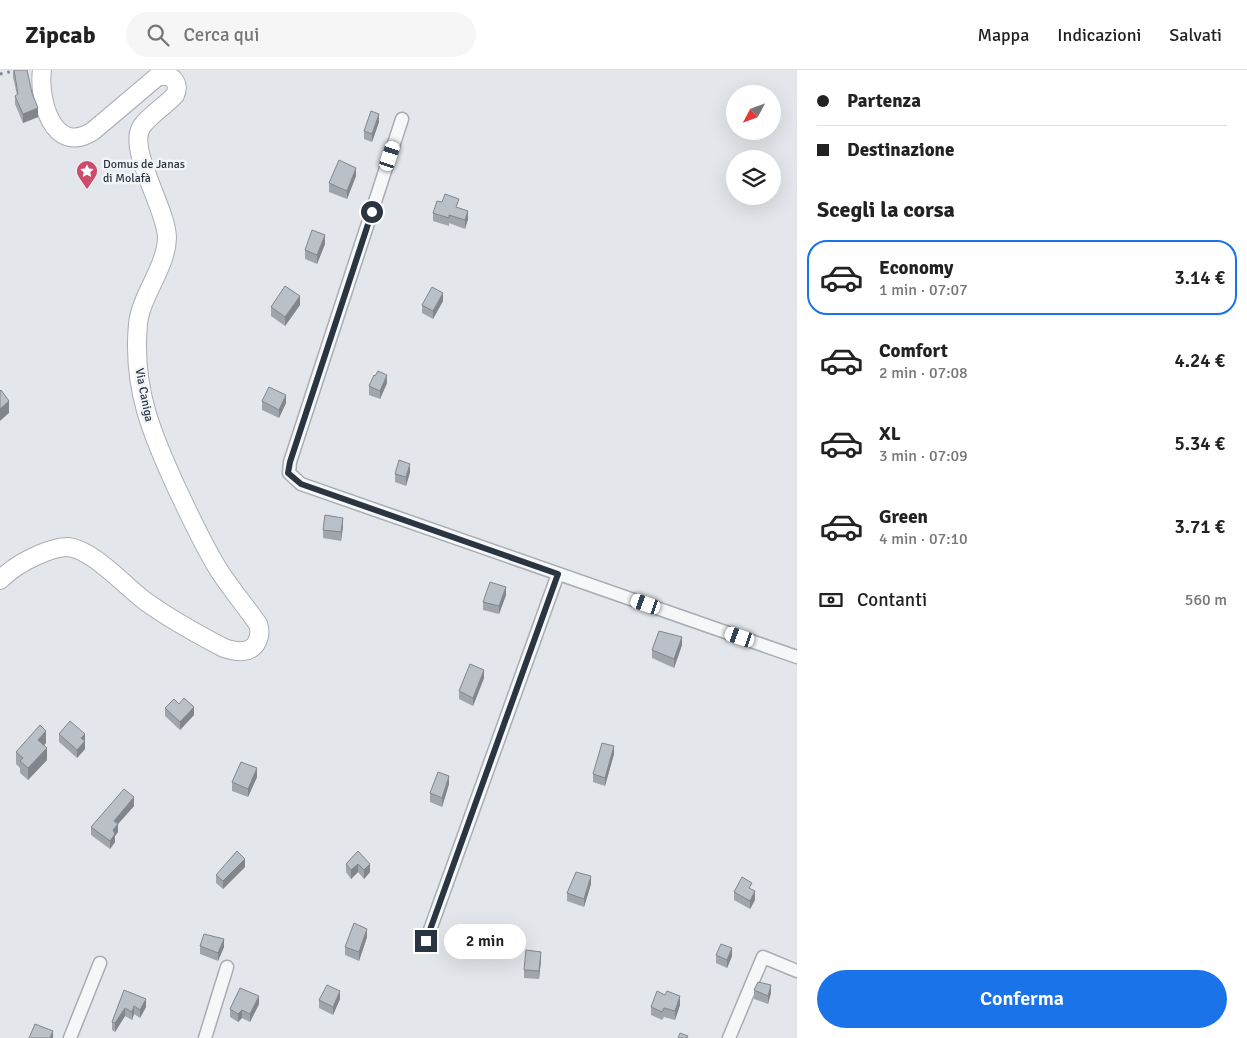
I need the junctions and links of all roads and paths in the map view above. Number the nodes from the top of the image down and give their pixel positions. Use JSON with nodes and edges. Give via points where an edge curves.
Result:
{"nodes":[{"id":1,"x":42,"y":70,"type":"edge"},
{"id":2,"x":402,"y":119,"type":"dead end"},
{"id":3,"x":558,"y":574,"type":"junction"},
{"id":4,"x":0,"y":580,"type":"edge"},
{"id":5,"x":797,"y":657,"type":"edge"},
{"id":6,"x":426,"y":941,"type":"dead end"},
{"id":7,"x":100,"y":963,"type":"dead end"},
{"id":8,"x":227,"y":967,"type":"dead end"},
{"id":9,"x":797,"y":970,"type":"edge"},
{"id":10,"x":70,"y":1038,"type":"edge"},
{"id":11,"x":205,"y":1038,"type":"edge"},
{"id":12,"x":729,"y":1038,"type":"edge"}],
"edges":[{"from":1,"to":4,"type":"street","name":"Via Caniga","via":[[41,88],[51,123],[74,138],[93,131],[158,76],[168,76],[176,83],[175,95],[142,125],[138,138],[140,154],[167,235],[164,254],[138,321],[143,405],[159,450],[220,571],[258,624],[260,637],[242,652],[224,648],[176,622],[144,601],[87,553],[70,547],[53,549],[33,557]]},
{"from":2,"to":3,"type":"street","via":[[288,473],[301,484]]},
{"from":3,"to":5,"type":"street"},
{"from":3,"to":6,"type":"street"},
{"from":7,"to":10,"type":"street"},
{"from":8,"to":11,"type":"street"},
{"from":9,"to":12,"type":"street","via":[[763,957]]}]}
